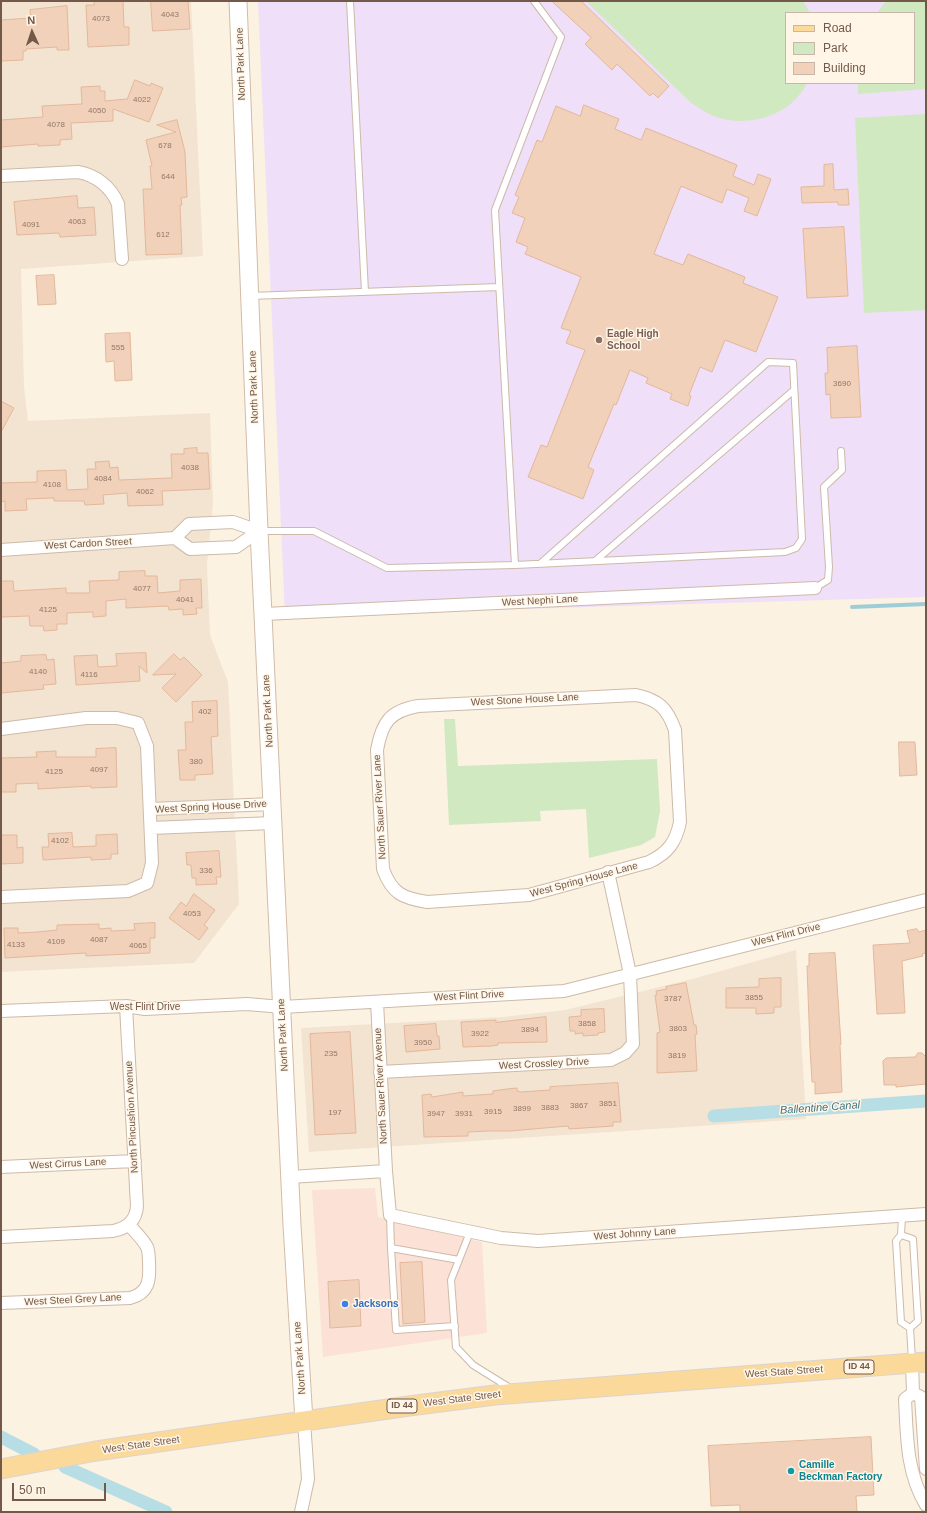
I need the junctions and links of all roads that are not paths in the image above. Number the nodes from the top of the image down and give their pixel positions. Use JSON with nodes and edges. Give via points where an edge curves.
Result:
{"nodes":[{"id":1,"x":238,"y":1,"type":"edge"},
{"id":2,"x":350,"y":1,"type":"edge"},
{"id":3,"x":534,"y":1,"type":"edge"},
{"id":4,"x":1,"y":176,"type":"edge"},
{"id":5,"x":122,"y":259,"type":"dead end"},
{"id":6,"x":499,"y":287,"type":"junction"},
{"id":7,"x":365,"y":292,"type":"junction"},
{"id":8,"x":250,"y":296,"type":"junction"},
{"id":9,"x":794,"y":390,"type":"junction"},
{"id":10,"x":841,"y":451,"type":"dead end"},
{"id":11,"x":259,"y":531,"type":"junction"},
{"id":12,"x":175,"y":538,"type":"junction"},
{"id":13,"x":1,"y":550,"type":"edge"},
{"id":14,"x":595,"y":561,"type":"junction"},
{"id":15,"x":541,"y":564,"type":"junction"},
{"id":16,"x":515,"y":565,"type":"junction"},
{"id":17,"x":816,"y":588,"type":"joint"},
{"id":18,"x":264,"y":614,"type":"junction"},
{"id":19,"x":388,"y":719,"type":"joint"},
{"id":20,"x":1,"y":729,"type":"edge"},
{"id":21,"x":273,"y":804,"type":"junction"},
{"id":22,"x":150,"y":809,"type":"junction"},
{"id":23,"x":273,"y":823,"type":"junction"},
{"id":24,"x":151,"y":828,"type":"junction"},
{"id":25,"x":671,"y":848,"type":"joint"},
{"id":26,"x":608,"y":872,"type":"junction"},
{"id":27,"x":397,"y":893,"type":"joint"},
{"id":28,"x":1,"y":897,"type":"edge"},
{"id":29,"x":926,"y":900,"type":"edge"},
{"id":30,"x":630,"y":974,"type":"junction"},
{"id":31,"x":377,"y":1002,"type":"junction"},
{"id":32,"x":126,"y":1006,"type":"junction"},
{"id":33,"x":282,"y":1008,"type":"junction"},
{"id":34,"x":1,"y":1011,"type":"edge"},
{"id":35,"x":380,"y":1072,"type":"junction"},
{"id":36,"x":135,"y":1161,"type":"junction"},
{"id":37,"x":1,"y":1167,"type":"edge"},
{"id":38,"x":386,"y":1171,"type":"junction"},
{"id":39,"x":290,"y":1176,"type":"junction"},
{"id":40,"x":926,"y":1214,"type":"edge"},
{"id":41,"x":390,"y":1215,"type":"junction"},
{"id":42,"x":902,"y":1216,"type":"junction"},
{"id":43,"x":128,"y":1225,"type":"junction"},
{"id":44,"x":470,"y":1232,"type":"junction"},
{"id":45,"x":901,"y":1235,"type":"junction"},
{"id":46,"x":1,"y":1237,"type":"edge"},
{"id":47,"x":391,"y":1248,"type":"junction"},
{"id":48,"x":459,"y":1260,"type":"junction"},
{"id":49,"x":1,"y":1303,"type":"edge"},
{"id":50,"x":455,"y":1326,"type":"junction"},
{"id":51,"x":910,"y":1328,"type":"junction"},
{"id":52,"x":919,"y":1362,"type":"edge"},
{"id":53,"x":518,"y":1393,"type":"junction"},
{"id":54,"x":913,"y":1393,"type":"junction"},
{"id":55,"x":304,"y":1421,"type":"junction"},
{"id":56,"x":1,"y":1469,"type":"edge"},
{"id":57,"x":926,"y":1470,"type":"edge"},
{"id":58,"x":926,"y":1505,"type":"edge"},
{"id":59,"x":301,"y":1512,"type":"edge"}],
"edges":[{"from":1,"to":8,"type":"street","name":"North Park Lane"},
{"from":2,"to":7,"type":"lane"},
{"from":3,"to":6,"type":"lane","via":[[561,37],[495,210]]},
{"from":4,"to":5,"type":"street","via":[[78,172],[89,174],[102,182],[115,196],[118,204]]},
{"from":6,"to":7,"type":"lane"},
{"from":6,"to":16,"type":"lane"},
{"from":7,"to":8,"type":"lane"},
{"from":8,"to":11,"type":"street","name":"North Park Lane"},
{"from":9,"to":14,"type":"lane"},
{"from":9,"to":14,"type":"lane","via":[[802,539],[796,548],[785,552]]},
{"from":9,"to":15,"type":"lane","via":[[793,363],[768,362]]},
{"from":10,"to":17,"type":"lane","via":[[842,470],[824,486],[828,580]]},
{"from":11,"to":12,"type":"street","via":[[233,522],[189,524]]},
{"from":11,"to":12,"type":"street","via":[[236,546],[190,549]]},
{"from":11,"to":16,"type":"lane","via":[[314,531],[387,568]]},
{"from":11,"to":18,"type":"street","name":"North Park Lane"},
{"from":12,"to":13,"type":"street","name":"West Cardon Street"},
{"from":14,"to":15,"type":"lane"},
{"from":15,"to":16,"type":"lane"},
{"from":17,"to":18,"type":"street","name":"West Nephi Lane"},
{"from":18,"to":21,"type":"street","name":"North Park Lane"},
{"from":19,"to":25,"type":"street","name":"West Stone House Lane","via":[[402,709],[418,706],[636,694],[652,698],[671,717],[675,730],[680,822]]},
{"from":19,"to":27,"type":"street","name":"North Sauer River Lane","via":[[380,733],[378,744],[378,774],[383,869],[387,881]]},
{"from":20,"to":22,"type":"street","via":[[86,718],[117,718],[138,723],[147,746]]},
{"from":21,"to":22,"type":"street","name":"West Spring House Drive"},
{"from":21,"to":23,"type":"street","name":"North Park Lane"},
{"from":22,"to":24,"type":"street"},
{"from":23,"to":24,"type":"street","name":"West Spring House Drive"},
{"from":23,"to":33,"type":"street","name":"North Park Lane"},
{"from":24,"to":28,"type":"street","via":[[152,863],[147,883],[128,891]]},
{"from":25,"to":26,"type":"street","name":"West Spring House Lane","via":[[661,857],[649,862]]},
{"from":26,"to":27,"type":"street","name":"West Spring House Lane","via":[[529,895],[427,902],[412,900]]},
{"from":26,"to":30,"type":"street"},
{"from":29,"to":30,"type":"street","name":"West Flint Drive"},
{"from":30,"to":31,"type":"street","name":"West Flint Drive","via":[[564,991]]},
{"from":30,"to":35,"type":"street","name":"West Crossley Drive","via":[[633,1044],[625,1053],[610,1060]]},
{"from":31,"to":33,"type":"street","name":"West Flint Drive"},
{"from":31,"to":35,"type":"street","name":"North Sauer River Avenue"},
{"from":32,"to":33,"type":"street","name":"West Flint Drive","via":[[145,1009],[247,1004]]},
{"from":32,"to":34,"type":"street","name":"West Flint Drive"},
{"from":32,"to":36,"type":"street","name":"North Pincushion Avenue"},
{"from":33,"to":39,"type":"street","name":"North Park Lane"},
{"from":35,"to":38,"type":"street","name":"North Sauer River Avenue"},
{"from":36,"to":37,"type":"street","name":"West Cirrus Lane"},
{"from":36,"to":43,"type":"street","name":"North Pincushion Avenue","via":[[137,1213]]},
{"from":38,"to":39,"type":"street"},
{"from":38,"to":41,"type":"street"},
{"from":39,"to":55,"type":"street","name":"North Park Lane"},
{"from":40,"to":42,"type":"street","name":"West Johnny Lane"},
{"from":41,"to":44,"type":"street","name":"West Johnny Lane"},
{"from":41,"to":47,"type":"lane"},
{"from":42,"to":44,"type":"street","name":"West Johnny Lane","via":[[538,1241]]},
{"from":42,"to":45,"type":"lane"},
{"from":43,"to":46,"type":"street","via":[[113,1232]]},
{"from":43,"to":49,"type":"street","name":"West Steel Grey Lane","via":[[149,1252],[150,1276],[144,1291],[130,1298]]},
{"from":44,"to":48,"type":"lane"},
{"from":45,"to":51,"type":"lane","via":[[896,1241],[900,1322]]},
{"from":45,"to":51,"type":"lane","via":[[913,1239],[918,1321]]},
{"from":47,"to":48,"type":"lane"},
{"from":47,"to":50,"type":"lane","via":[[396,1330]]},
{"from":48,"to":50,"type":"lane","via":[[451,1280]]},
{"from":50,"to":53,"type":"lane","via":[[456,1347],[473,1366]]},
{"from":51,"to":52,"type":"lane"},
{"from":52,"to":53,"type":"main road","name":"West State Street","number":"ID 44"},
{"from":52,"to":54,"type":"street"},
{"from":53,"to":55,"type":"main road","name":"West State Street","number":"ID 44"},
{"from":54,"to":57,"type":"street","via":[[921,1397]]},
{"from":54,"to":58,"type":"street","via":[[905,1399],[908,1454],[917,1490]]},
{"from":55,"to":56,"type":"main road","name":"West State Street","number":"ID 44"},
{"from":55,"to":59,"type":"street","via":[[308,1479]]}]}
